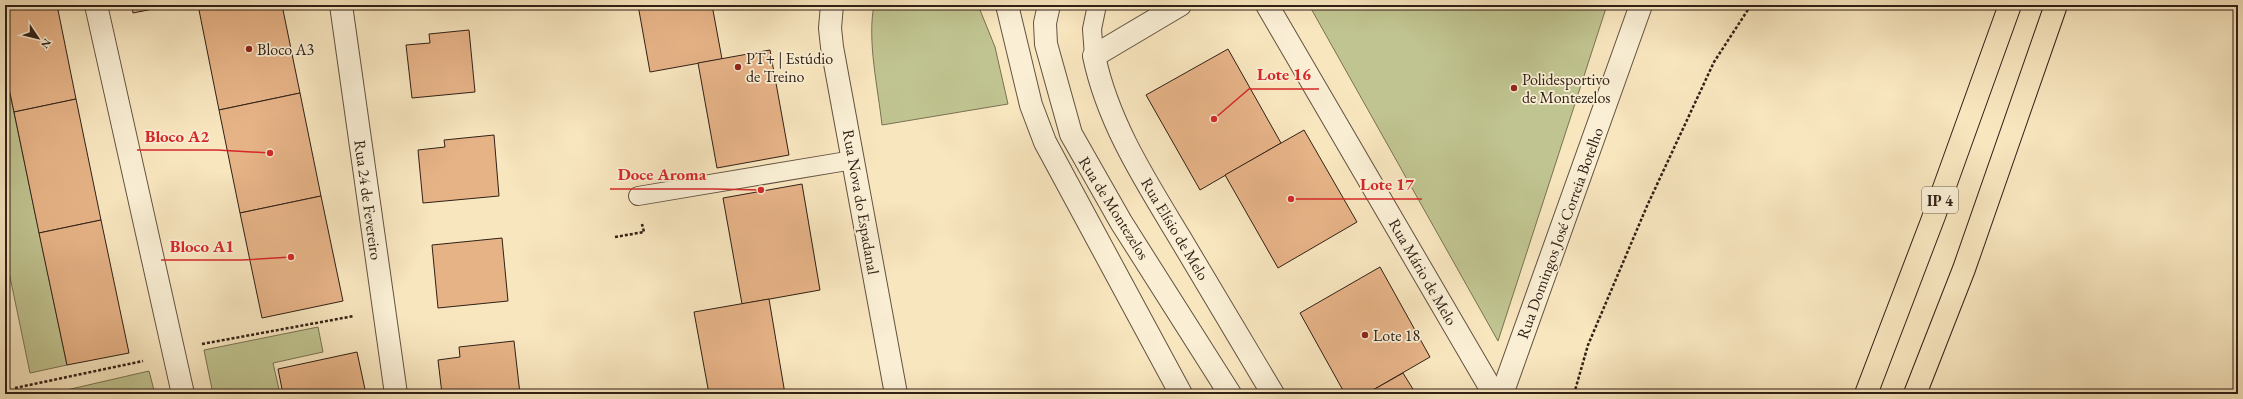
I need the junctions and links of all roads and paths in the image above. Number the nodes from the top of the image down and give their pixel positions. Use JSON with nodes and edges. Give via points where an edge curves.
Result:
{"nodes":[{"id":1,"x":96,"y":5,"type":"edge"},
{"id":2,"x":341,"y":5,"type":"edge"},
{"id":3,"x":1007,"y":5,"type":"edge"},
{"id":4,"x":1049,"y":5,"type":"edge"},
{"id":5,"x":1097,"y":5,"type":"edge"},
{"id":6,"x":1180,"y":5,"type":"edge"},
{"id":7,"x":1267,"y":5,"type":"edge"},
{"id":8,"x":1641,"y":5,"type":"edge"},
{"id":9,"x":1751,"y":5,"type":"edge"},
{"id":10,"x":2010,"y":5,"type":"edge"},
{"id":11,"x":2056,"y":5,"type":"edge"},
{"id":12,"x":833,"y":6,"type":"edge"},
{"id":13,"x":1094,"y":56,"type":"junction"},
{"id":14,"x":853,"y":160,"type":"junction"},
{"id":15,"x":638,"y":196,"type":"dead end"},
{"id":16,"x":355,"y":316,"type":"dead end"},
{"id":17,"x":198,"y":345,"type":"dead end"},
{"id":18,"x":143,"y":361,"type":"dead end"},
{"id":19,"x":15,"y":388,"type":"dead end"},
{"id":20,"x":182,"y":394,"type":"edge"},
{"id":21,"x":396,"y":394,"type":"edge"},
{"id":22,"x":896,"y":394,"type":"edge"},
{"id":23,"x":1181,"y":394,"type":"edge"},
{"id":24,"x":1230,"y":394,"type":"edge"},
{"id":25,"x":1273,"y":394,"type":"edge"},
{"id":26,"x":1494,"y":394,"type":"edge"},
{"id":27,"x":1502,"y":394,"type":"edge"},
{"id":28,"x":1574,"y":394,"type":"edge"},
{"id":29,"x":1866,"y":394,"type":"edge"},
{"id":30,"x":1915,"y":394,"type":"edge"}],
"edges":[{"from":1,"to":20,"type":"street"},
{"from":2,"to":21,"type":"street","name":"Rua 24 de Fevereiro"},
{"from":3,"to":23,"type":"street","name":"Rua de Montezelos","via":[[1031,105],[1044,142]]},
{"from":4,"to":24,"type":"street","name":"Rua de Montezelos","via":[[1045,23],[1048,55],[1065,119],[1075,144],[1121,222]]},
{"from":5,"to":13,"type":"lane","via":[[1092,29]]},
{"from":6,"to":13,"type":"street"},
{"from":7,"to":26,"type":"street","name":"Rua Mário de Melo"},
{"from":8,"to":27,"type":"street","name":"Rua Domingos José Correia Botelho"},
{"from":9,"to":28,"type":"path","via":[[1714,62],[1647,206],[1588,345]]},
{"from":10,"to":29,"type":"highway","number":"IP 4","via":[[1937,208]]},
{"from":11,"to":30,"type":"highway","via":[[1964,269]]},
{"from":12,"to":14,"type":"street","name":"Rua Nova do Espadanal","via":[[830,28],[832,47]]},
{"from":13,"to":25,"type":"street","name":"Rua Elísio de Melo","via":[[1099,82],[1109,109],[1132,156]]},
{"from":14,"to":15,"type":"lane"},
{"from":14,"to":22,"type":"street","name":"Rua Nova do Espadanal"},
{"from":16,"to":17,"type":"path"},
{"from":18,"to":19,"type":"path"}]}
